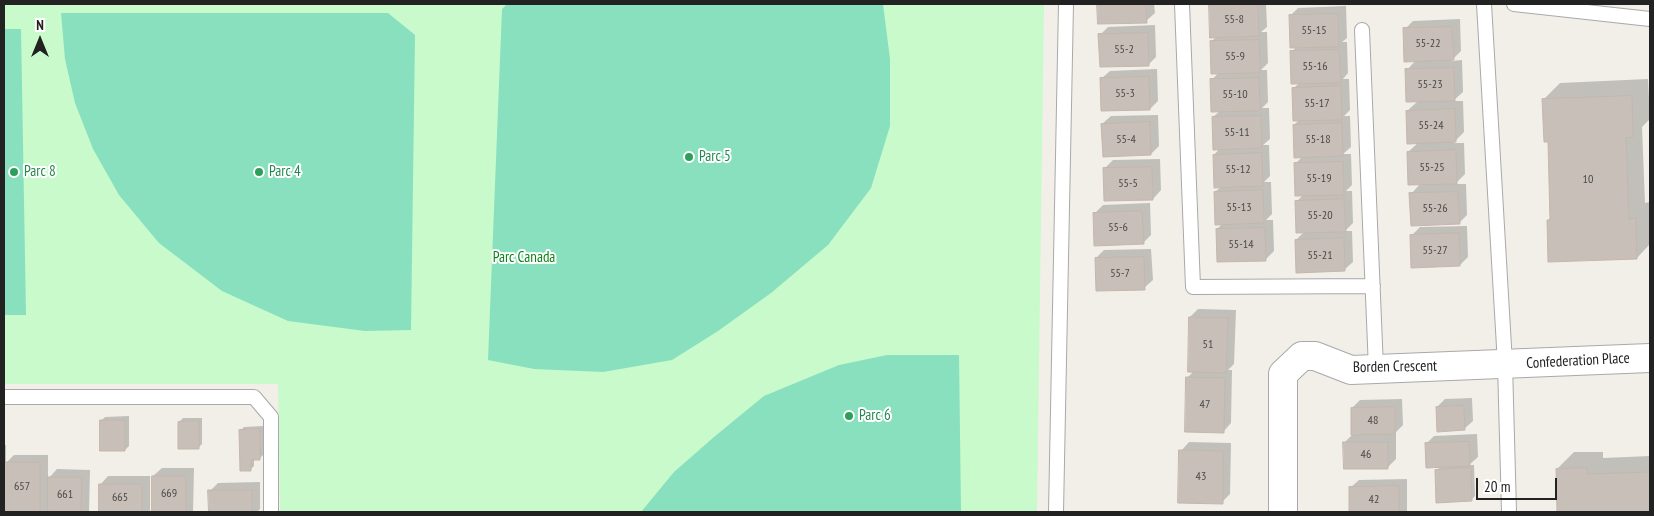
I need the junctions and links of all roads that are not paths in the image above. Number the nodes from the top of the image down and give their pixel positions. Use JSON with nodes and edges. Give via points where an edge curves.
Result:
{"nodes":[{"id":1,"x":1066,"y":4,"type":"edge"},
{"id":2,"x":1182,"y":4,"type":"edge"},
{"id":3,"x":1484,"y":4,"type":"edge"},
{"id":4,"x":1514,"y":4,"type":"edge"},
{"id":5,"x":1650,"y":19,"type":"edge"},
{"id":6,"x":1362,"y":30,"type":"dead end"},
{"id":7,"x":1373,"y":286,"type":"junction"},
{"id":8,"x":1650,"y":358,"type":"edge"},
{"id":9,"x":1505,"y":364,"type":"junction"},
{"id":10,"x":1376,"y":369,"type":"junction"},
{"id":11,"x":4,"y":397,"type":"edge"},
{"id":12,"x":272,"y":512,"type":"edge"},
{"id":13,"x":1056,"y":512,"type":"edge"},
{"id":14,"x":1282,"y":512,"type":"edge"},
{"id":15,"x":1509,"y":512,"type":"edge"}],
"edges":[{"from":1,"to":13,"type":"lane"},
{"from":2,"to":7,"type":"lane","via":[[1193,287]]},
{"from":3,"to":9,"type":"lane"},
{"from":4,"to":5,"type":"lane"},
{"from":6,"to":7,"type":"lane"},
{"from":7,"to":10,"type":"lane"},
{"from":8,"to":9,"type":"street","name":"Confederation Place"},
{"from":9,"to":10,"type":"street","name":"Borden Crescent"},
{"from":9,"to":15,"type":"lane"},
{"from":10,"to":14,"type":"street","name":"Borden Crescent","via":[[1351,370],[1315,356],[1302,356],[1283,374]]},
{"from":11,"to":12,"type":"lane","via":[[254,397],[271,417]]}]}
